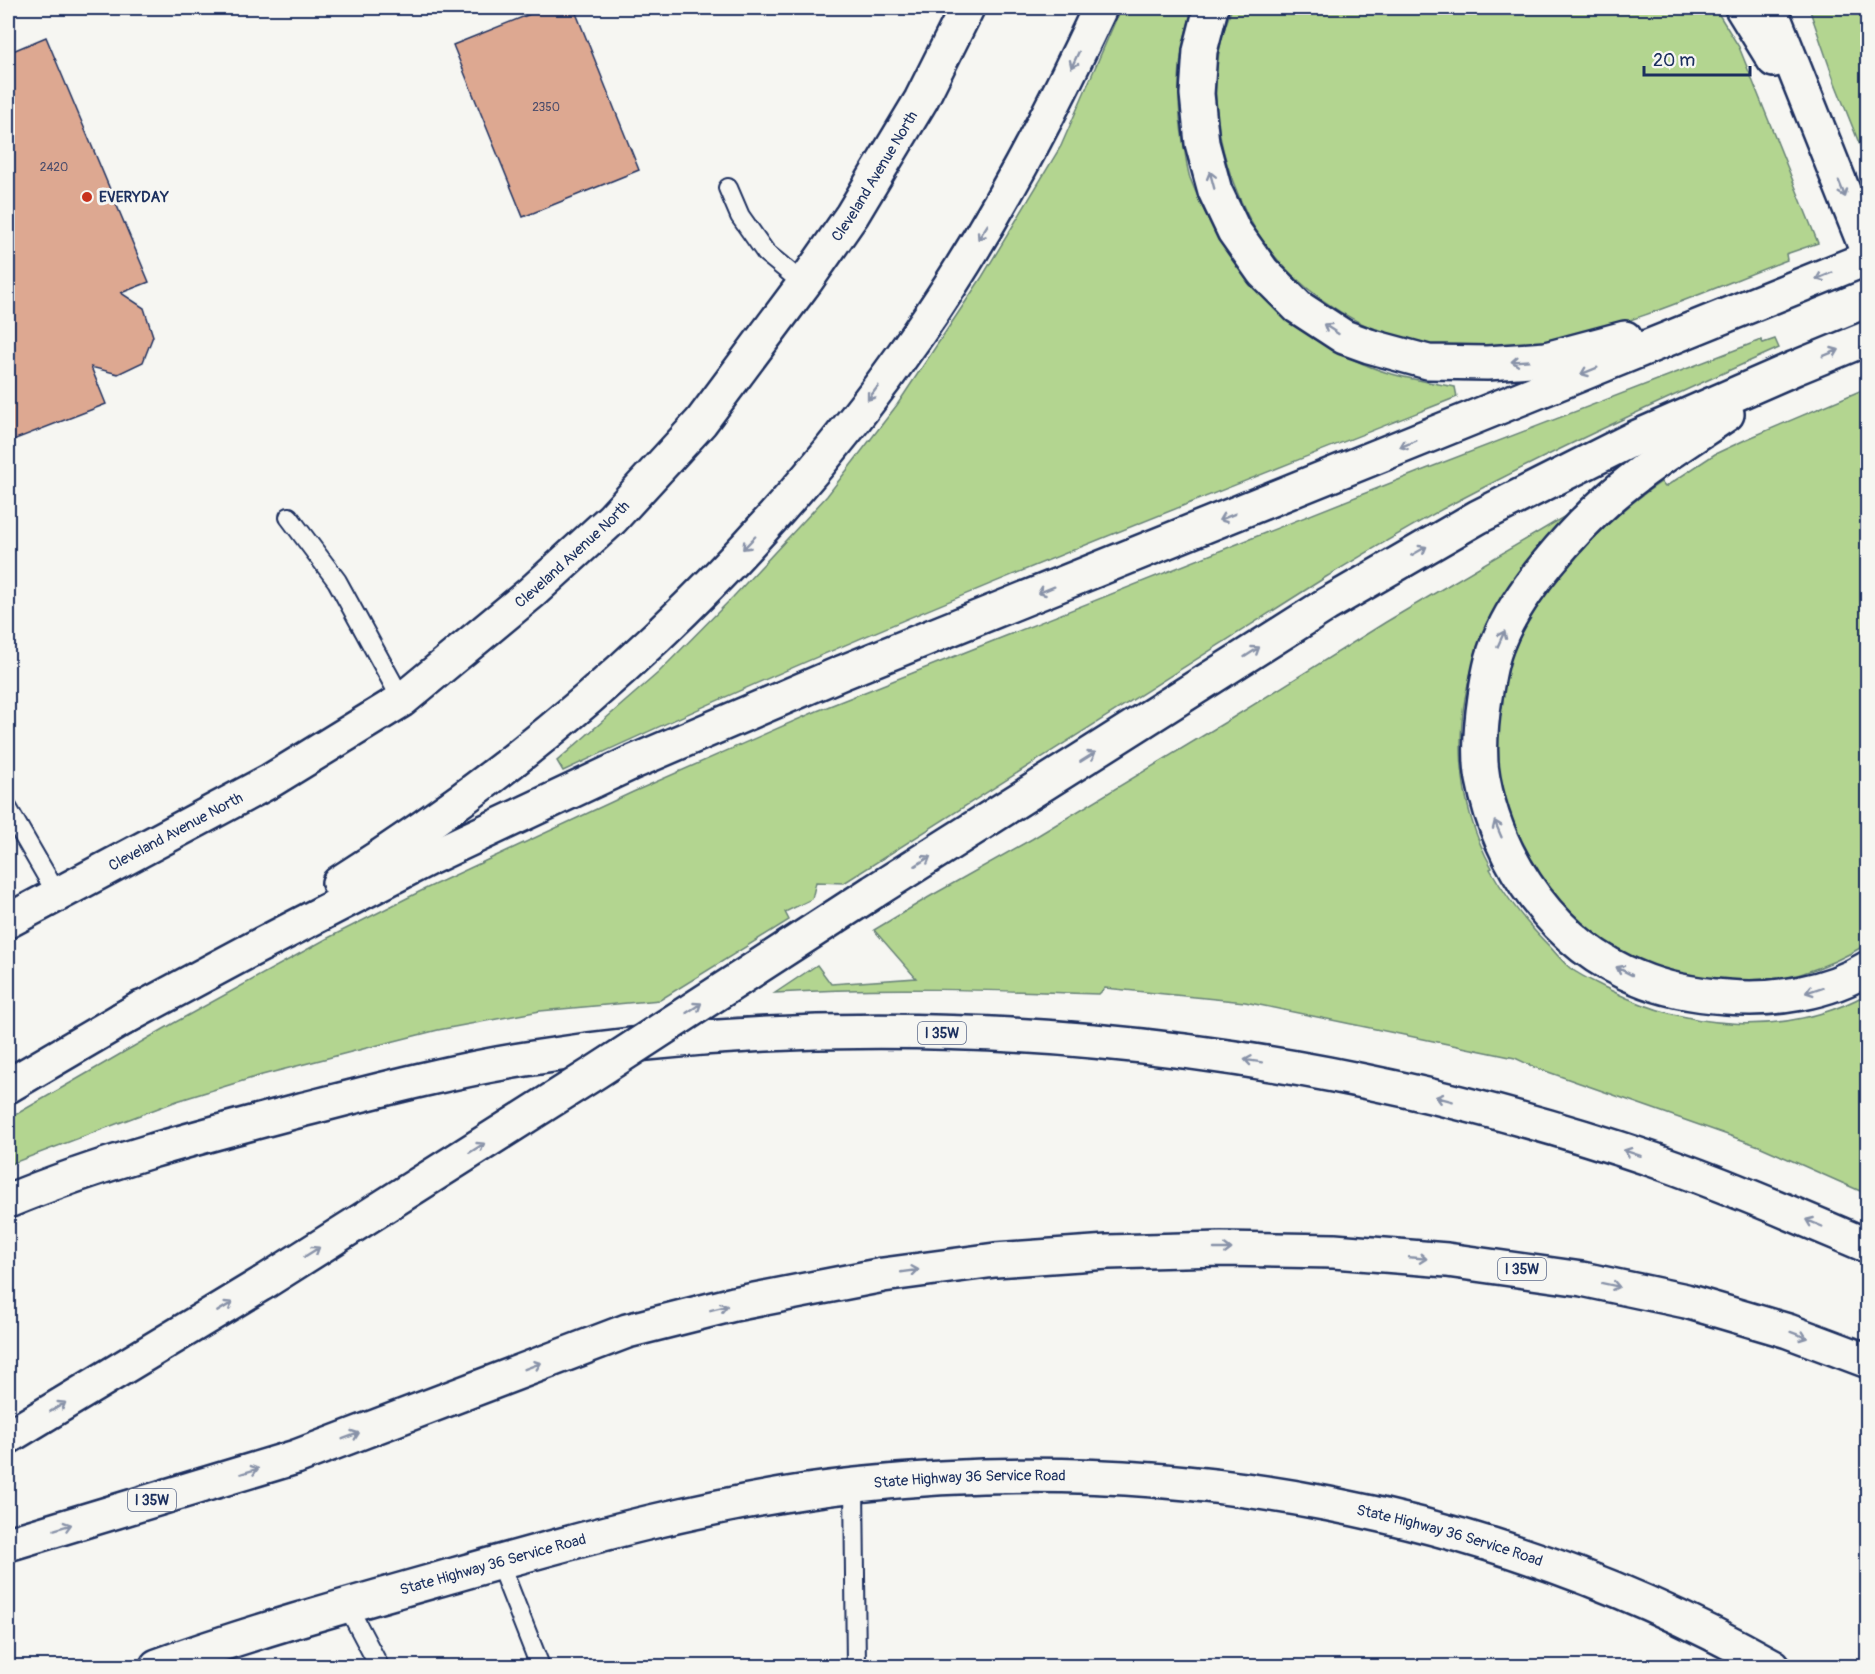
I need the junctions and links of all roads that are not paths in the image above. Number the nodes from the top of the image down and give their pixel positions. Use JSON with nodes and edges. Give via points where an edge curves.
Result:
{"nodes":[{"id":1,"x":967,"y":8,"type":"edge"},
{"id":2,"x":1100,"y":8,"type":"edge"},
{"id":3,"x":1211,"y":8,"type":"edge"},
{"id":4,"x":1742,"y":8,"type":"edge"},
{"id":5,"x":1770,"y":8,"type":"edge"},
{"id":6,"x":1820,"y":134,"type":"junction"},
{"id":7,"x":728,"y":188,"type":"dead end"},
{"id":8,"x":1868,"y":253,"type":"edge"},
{"id":9,"x":1868,"y":258,"type":"edge"},
{"id":10,"x":804,"y":284,"type":"junction"},
{"id":11,"x":1780,"y":294,"type":"junction"},
{"id":12,"x":1868,"y":338,"type":"edge"},
{"id":13,"x":1795,"y":368,"type":"junction"},
{"id":14,"x":289,"y":517,"type":"dead end"},
{"id":15,"x":402,"y":700,"type":"junction"},
{"id":16,"x":8,"y":809,"type":"edge"},
{"id":17,"x":57,"y":894,"type":"junction"},
{"id":18,"x":8,"y":921,"type":"edge"},
{"id":19,"x":1868,"y":968,"type":"edge"},
{"id":20,"x":122,"y":1019,"type":"junction"},
{"id":21,"x":8,"y":1086,"type":"edge"},
{"id":22,"x":8,"y":1201,"type":"edge"},
{"id":23,"x":1868,"y":1246,"type":"edge"},
{"id":24,"x":1868,"y":1361,"type":"edge"},
{"id":25,"x":8,"y":1437,"type":"edge"},
{"id":26,"x":854,"y":1485,"type":"junction"},
{"id":27,"x":8,"y":1544,"type":"edge"},
{"id":28,"x":499,"y":1562,"type":"junction"},
{"id":29,"x":347,"y":1605,"type":"junction"},
{"id":30,"x":157,"y":1666,"type":"edge"},
{"id":31,"x":379,"y":1666,"type":"edge"},
{"id":32,"x":540,"y":1666,"type":"edge"},
{"id":33,"x":856,"y":1666,"type":"edge"},
{"id":34,"x":1773,"y":1666,"type":"edge"}],
"edges":[{"from":1,"to":10,"type":"main road","name":"Cleveland Avenue North","via":[[921,100],[852,215]]},
{"from":2,"to":20,"type":"main road","one_way":true,"via":[[1058,97],[998,207],[919,332],[837,442],[676,620],[575,712],[467,796],[383,855]]},
{"from":11,"to":3,"type":"main road","one_way":true,"via":[[1546,359],[1428,362],[1344,337],[1298,307],[1263,272],[1234,231],[1215,191],[1203,143],[1197,94],[1200,51]]},
{"from":4,"to":6,"type":"main road"},
{"from":5,"to":6,"type":"main road"},
{"from":6,"to":8,"type":"main road","one_way":true},
{"from":7,"to":10,"type":"lane","via":[[740,216],[766,254]]},
{"from":9,"to":11,"type":"main road","one_way":true},
{"from":10,"to":15,"type":"main road","name":"Cleveland Avenue North","via":[[701,422],[612,519],[531,593]]},
{"from":11,"to":20,"type":"main road","one_way":true,"via":[[841,673],[642,758],[425,860]]},
{"from":13,"to":12,"type":"main road","one_way":true},
{"from":19,"to":13,"type":"main road","one_way":true,"via":[[1796,996],[1743,999],[1693,995],[1613,966],[1576,941],[1542,908],[1514,867],[1494,821],[1483,778],[1481,728],[1488,678],[1499,640],[1529,587],[1612,496]]},
{"from":25,"to":13,"type":"main road","one_way":true,"bridge":true,"via":[[263,1283],[1326,605],[1478,517],[1635,438]]},
{"from":14,"to":15,"type":"lane","via":[[337,581]]},
{"from":15,"to":17,"type":"main road","name":"Cleveland Avenue North","via":[[270,781]]},
{"from":16,"to":17,"type":"lane"},
{"from":17,"to":18,"type":"main road","name":"Cleveland Avenue North"},
{"from":20,"to":21,"type":"main road"},
{"from":23,"to":22,"type":"main road","number":"I 35W","one_way":true,"via":[[1655,1161],[1538,1124],[1419,1093],[1298,1068],[1177,1050],[931,1032],[744,1036],[630,1045],[513,1061],[431,1077],[183,1141]]},
{"from":27,"to":24,"type":"main road","number":"I 35W","one_way":true,"via":[[296,1457],[627,1330],[883,1275],[995,1260],[1221,1249],[1334,1251],[1458,1262],[1582,1279],[1686,1301],[1788,1331]]},
{"from":26,"to":28,"type":"main road","name":"State Highway 36 Service Road","via":[[710,1509]]},
{"from":26,"to":33,"type":"lane"},
{"from":26,"to":34,"type":"main road","name":"State Highway 36 Service Road","via":[[985,1475],[1089,1475],[1207,1484],[1310,1499],[1425,1525],[1525,1555],[1623,1592]]},
{"from":28,"to":29,"type":"main road","name":"State Highway 36 Service Road"},
{"from":28,"to":32,"type":"lane"},
{"from":29,"to":30,"type":"main road","name":"State Highway 36 Service Road"},
{"from":29,"to":31,"type":"lane"}]}
